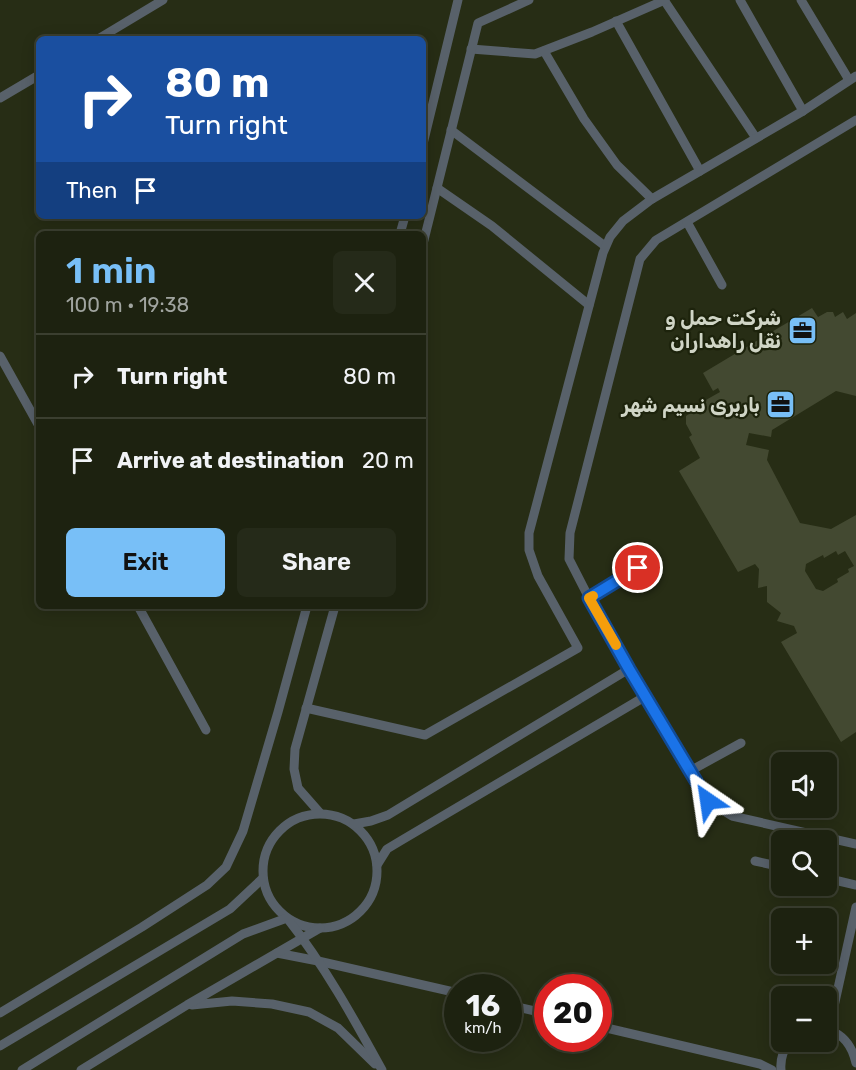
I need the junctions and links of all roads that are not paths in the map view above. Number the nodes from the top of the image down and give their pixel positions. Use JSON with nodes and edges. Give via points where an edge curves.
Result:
{"nodes":[{"id":1,"x":163,"y":0,"type":"edge"},
{"id":2,"x":458,"y":0,"type":"edge"},
{"id":3,"x":529,"y":0,"type":"edge"},
{"id":4,"x":665,"y":0,"type":"edge"},
{"id":5,"x":740,"y":0,"type":"edge"},
{"id":6,"x":801,"y":0,"type":"edge"},
{"id":7,"x":616,"y":21,"type":"junction"},
{"id":8,"x":103,"y":36,"type":"edge"},
{"id":9,"x":471,"y":49,"type":"junction"},
{"id":10,"x":544,"y":51,"type":"junction"},
{"id":11,"x":36,"y":77,"type":"edge"},
{"id":12,"x":853,"y":78,"type":"edge"},
{"id":13,"x":0,"y":98,"type":"edge"},
{"id":14,"x":803,"y":111,"type":"junction"},
{"id":15,"x":856,"y":120,"type":"edge"},
{"id":16,"x":451,"y":130,"type":"junction"},
{"id":17,"x":426,"y":132,"type":"edge"},
{"id":18,"x":756,"y":138,"type":"junction"},
{"id":19,"x":700,"y":171,"type":"junction"},
{"id":20,"x":437,"y":188,"type":"junction"},
{"id":21,"x":652,"y":199,"type":"junction"},
{"id":22,"x":687,"y":222,"type":"junction"},
{"id":23,"x":426,"y":232,"type":"edge"},
{"id":24,"x":605,"y":246,"type":"junction"},
{"id":25,"x":722,"y":285,"type":"dead end"},
{"id":26,"x":589,"y":305,"type":"junction"},
{"id":27,"x":0,"y":356,"type":"edge"},
{"id":28,"x":36,"y":421,"type":"edge"},
{"id":29,"x":638,"y":568,"type":"dead end"},
{"id":30,"x":589,"y":598,"type":"junction"},
{"id":31,"x":140,"y":609,"type":"edge"},
{"id":32,"x":306,"y":609,"type":"edge"},
{"id":33,"x":334,"y":609,"type":"edge"},
{"id":34,"x":629,"y":669,"type":"junction"},
{"id":35,"x":645,"y":696,"type":"junction"},
{"id":36,"x":306,"y":708,"type":"junction"},
{"id":37,"x":206,"y":730,"type":"dead end"},
{"id":38,"x":741,"y":743,"type":"dead end"},
{"id":39,"x":690,"y":771,"type":"junction"},
{"id":40,"x":320,"y":813,"type":"junction"},
{"id":41,"x":354,"y":824,"type":"junction"},
{"id":42,"x":856,"y":844,"type":"edge"},
{"id":43,"x":755,"y":861,"type":"dead end"},
{"id":44,"x":378,"y":865,"type":"junction"},
{"id":45,"x":771,"y":865,"type":"edge"},
{"id":46,"x":263,"y":878,"type":"junction"},
{"id":47,"x":837,"y":881,"type":"edge"},
{"id":48,"x":856,"y":885,"type":"edge"},
{"id":49,"x":856,"y":907,"type":"edge"},
{"id":50,"x":287,"y":918,"type":"junction"},
{"id":51,"x":320,"y":928,"type":"junction"},
{"id":52,"x":303,"y":938,"type":"junction"},
{"id":53,"x":277,"y":953,"type":"junction"},
{"id":54,"x":318,"y":961,"type":"junction"},
{"id":55,"x":444,"y":990,"type":"edge"},
{"id":56,"x":837,"y":990,"type":"edge"},
{"id":57,"x":187,"y":1005,"type":"junction"},
{"id":58,"x":0,"y":1013,"type":"edge"},
{"id":59,"x":612,"y":1029,"type":"edge"},
{"id":60,"x":837,"y":1034,"type":"edge"},
{"id":61,"x":0,"y":1046,"type":"edge"},
{"id":62,"x":783,"y":1052,"type":"edge"},
{"id":63,"x":856,"y":1066,"type":"edge"},
{"id":64,"x":22,"y":1070,"type":"edge"},
{"id":65,"x":81,"y":1070,"type":"edge"},
{"id":66,"x":381,"y":1070,"type":"edge"},
{"id":67,"x":772,"y":1070,"type":"edge"},
{"id":68,"x":781,"y":1070,"type":"edge"}],
"edges":[{"from":1,"to":8,"type":"lane"},
{"from":2,"to":17,"type":"lane"},
{"from":3,"to":9,"type":"lane","via":[[478,23]]},
{"from":4,"to":7,"type":"lane"},
{"from":4,"to":18,"type":"lane"},
{"from":5,"to":14,"type":"lane"},
{"from":6,"to":12,"type":"lane"},
{"from":7,"to":10,"type":"lane"},
{"from":7,"to":19,"type":"lane"},
{"from":9,"to":10,"type":"lane","via":[[535,54]]},
{"from":9,"to":16,"type":"lane"},
{"from":10,"to":21,"type":"lane","via":[[617,165]]},
{"from":11,"to":13,"type":"lane"},
{"from":12,"to":14,"type":"lane"},
{"from":14,"to":18,"type":"lane"},
{"from":15,"to":22,"type":"lane"},
{"from":16,"to":20,"type":"lane"},
{"from":16,"to":24,"type":"lane"},
{"from":18,"to":19,"type":"lane"},
{"from":19,"to":21,"type":"lane"},
{"from":20,"to":23,"type":"lane"},
{"from":20,"to":26,"type":"lane","via":[[492,226]]},
{"from":21,"to":24,"type":"lane","via":[[623,221]]},
{"from":22,"to":25,"type":"lane"},
{"from":22,"to":30,"type":"lane","via":[[656,240],[640,259],[616,351],[570,533],[569,559]]},
{"from":24,"to":26,"type":"lane"},
{"from":26,"to":36,"type":"lane","via":[[529,532],[529,550],[538,576],[578,648],[425,735]]},
{"from":27,"to":28,"type":"lane"},
{"from":29,"to":30,"type":"lane"},
{"from":30,"to":34,"type":"lane"},
{"from":31,"to":37,"type":"lane"},
{"from":32,"to":58,"type":"lane","via":[[243,831],[226,867],[207,885],[142,927]]},
{"from":33,"to":36,"type":"lane"},
{"from":34,"to":35,"type":"lane"},
{"from":34,"to":41,"type":"lane","via":[[388,815]]},
{"from":35,"to":39,"type":"lane"},
{"from":35,"to":44,"type":"lane","via":[[387,849]]},
{"from":36,"to":40,"type":"lane","via":[[294,769],[298,789]]},
{"from":38,"to":39,"type":"lane"},
{"from":39,"to":42,"type":"lane","via":[[708,801],[732,816]]},
{"from":40,"to":41,"type":"lane"},
{"from":40,"to":46,"type":"lane","via":[[288,823],[271,839],[264,856]]},
{"from":41,"to":44,"type":"lane","via":[[370,843]]},
{"from":43,"to":45,"type":"lane"},
{"from":44,"to":51,"type":"lane","via":[[374,893],[367,904],[347,921]]},
{"from":46,"to":50,"type":"lane","via":[[267,895]]},
{"from":46,"to":61,"type":"lane","via":[[230,909]]},
{"from":47,"to":48,"type":"lane"},
{"from":49,"to":56,"type":"lane"},
{"from":50,"to":51,"type":"lane","via":[[303,926]]},
{"from":50,"to":52,"type":"lane"},
{"from":50,"to":64,"type":"lane","via":[[243,934]]},
{"from":51,"to":52,"type":"lane"},
{"from":52,"to":53,"type":"lane"},
{"from":52,"to":54,"type":"lane"},
{"from":53,"to":54,"type":"lane"},
{"from":53,"to":57,"type":"lane"},
{"from":54,"to":55,"type":"lane"},
{"from":54,"to":66,"type":"lane"},
{"from":57,"to":65,"type":"lane"},
{"from":57,"to":66,"type":"lane","via":[[232,1001],[309,1012],[338,1028]]},
{"from":59,"to":67,"type":"lane"},
{"from":60,"to":63,"type":"lane","via":[[854,1053]]},
{"from":62,"to":68,"type":"lane"}]}
